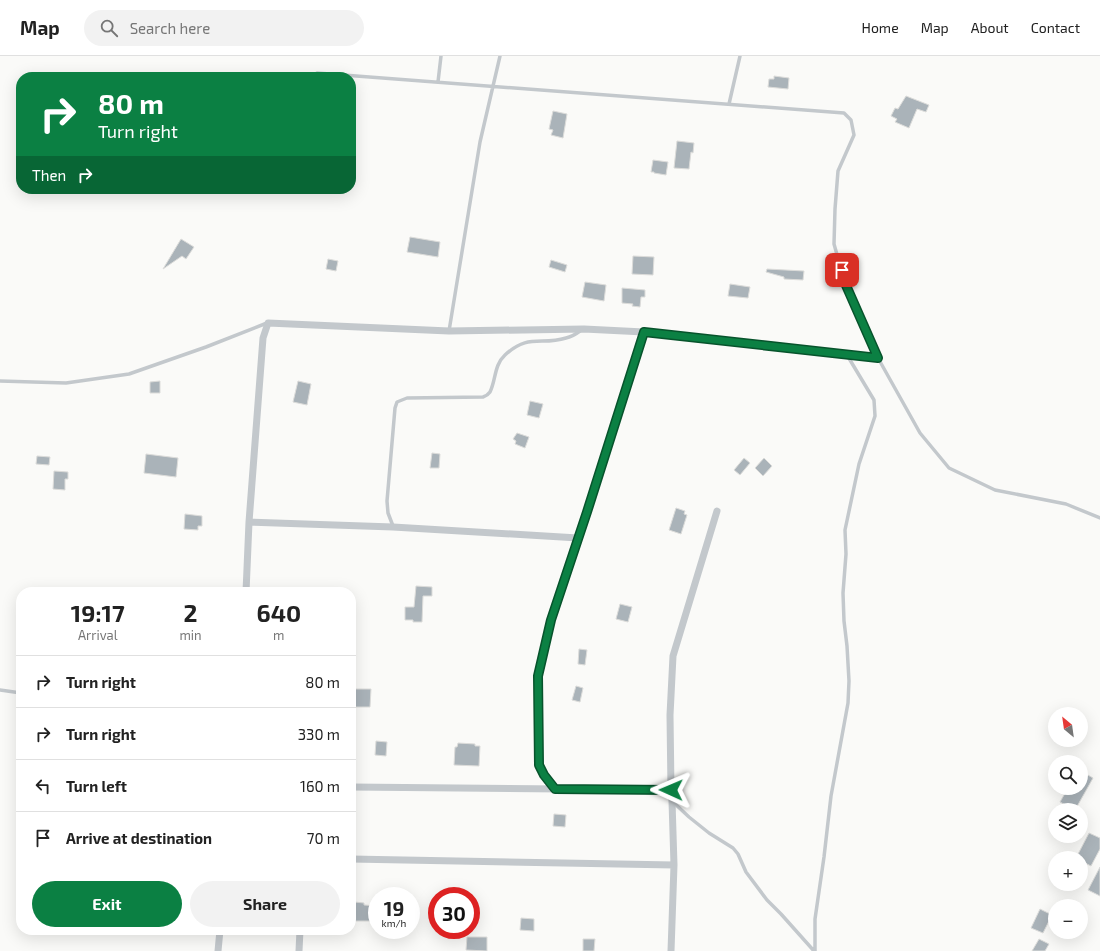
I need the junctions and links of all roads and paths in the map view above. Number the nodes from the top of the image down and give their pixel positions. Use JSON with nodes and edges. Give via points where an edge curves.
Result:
{"nodes":[{"id":1,"x":441,"y":56,"type":"edge"},
{"id":2,"x":500,"y":56,"type":"edge"},
{"id":3,"x":740,"y":56,"type":"edge"},
{"id":4,"x":356,"y":76,"type":"edge"},
{"id":5,"x":438,"y":82,"type":"junction"},
{"id":6,"x":493,"y":86,"type":"junction"},
{"id":7,"x":729,"y":104,"type":"junction"},
{"id":8,"x":268,"y":323,"type":"junction"},
{"id":9,"x":584,"y":329,"type":"junction"},
{"id":10,"x":449,"y":331,"type":"junction"},
{"id":11,"x":644,"y":332,"type":"junction"},
{"id":12,"x":847,"y":354,"type":"junction"},
{"id":13,"x":878,"y":358,"type":"junction"},
{"id":14,"x":0,"y":381,"type":"edge"},
{"id":15,"x":717,"y":511,"type":"dead end"},
{"id":16,"x":1100,"y":518,"type":"edge"},
{"id":17,"x":249,"y":522,"type":"junction"},
{"id":18,"x":393,"y":528,"type":"junction"},
{"id":19,"x":578,"y":538,"type":"junction"},
{"id":20,"x":246,"y":587,"type":"edge"},
{"id":21,"x":0,"y":690,"type":"edge"},
{"id":22,"x":16,"y":692,"type":"edge"},
{"id":23,"x":356,"y":787,"type":"edge"},
{"id":24,"x":555,"y":789,"type":"junction"},
{"id":25,"x":671,"y":790,"type":"junction"},
{"id":26,"x":672,"y":801,"type":"junction"},
{"id":27,"x":356,"y":859,"type":"edge"},
{"id":28,"x":674,"y":865,"type":"junction"},
{"id":29,"x":220,"y":935,"type":"edge"},
{"id":30,"x":300,"y":935,"type":"edge"},
{"id":31,"x":218,"y":951,"type":"edge"},
{"id":32,"x":299,"y":951,"type":"edge"},
{"id":33,"x":671,"y":951,"type":"edge"},
{"id":34,"x":815,"y":951,"type":"edge"}],
"edges":[{"from":1,"to":5,"type":"lane"},
{"from":2,"to":6,"type":"lane"},
{"from":3,"to":7,"type":"lane"},
{"from":4,"to":5,"type":"lane"},
{"from":5,"to":6,"type":"lane"},
{"from":6,"to":7,"type":"lane"},
{"from":6,"to":10,"type":"lane","via":[[480,142]]},
{"from":7,"to":13,"type":"lane","via":[[844,113],[851,120],[854,135],[838,171],[834,244],[845,283]]},
{"from":8,"to":10,"type":"street"},
{"from":8,"to":14,"type":"lane","via":[[129,374],[66,383]]},
{"from":8,"to":17,"type":"street","via":[[262,338]]},
{"from":9,"to":10,"type":"street"},
{"from":9,"to":11,"type":"street"},
{"from":9,"to":18,"type":"lane","via":[[567,338],[519,344],[500,361],[487,396],[407,398],[397,402],[387,501]]},
{"from":11,"to":12,"type":"street"},
{"from":11,"to":19,"type":"street"},
{"from":12,"to":13,"type":"street"},
{"from":12,"to":34,"type":"lane","via":[[874,400],[875,416],[859,464],[845,530],[843,593],[848,646],[848,703],[831,796],[815,919]]},
{"from":13,"to":16,"type":"lane","via":[[920,434],[949,468],[995,490],[1066,504]]},
{"from":15,"to":25,"type":"street","via":[[673,656],[670,715]]},
{"from":17,"to":18,"type":"street"},
{"from":17,"to":20,"type":"street"},
{"from":18,"to":19,"type":"street"},
{"from":19,"to":24,"type":"street","via":[[551,620],[538,676],[539,765]]},
{"from":21,"to":22,"type":"lane"},
{"from":23,"to":24,"type":"street"},
{"from":24,"to":25,"type":"street"},
{"from":25,"to":26,"type":"street"},
{"from":26,"to":28,"type":"street"},
{"from":26,"to":34,"type":"lane","via":[[704,829],[733,848],[746,872],[767,900]]},
{"from":27,"to":28,"type":"street"},
{"from":28,"to":33,"type":"street"},
{"from":29,"to":31,"type":"street"},
{"from":30,"to":32,"type":"street"}]}
